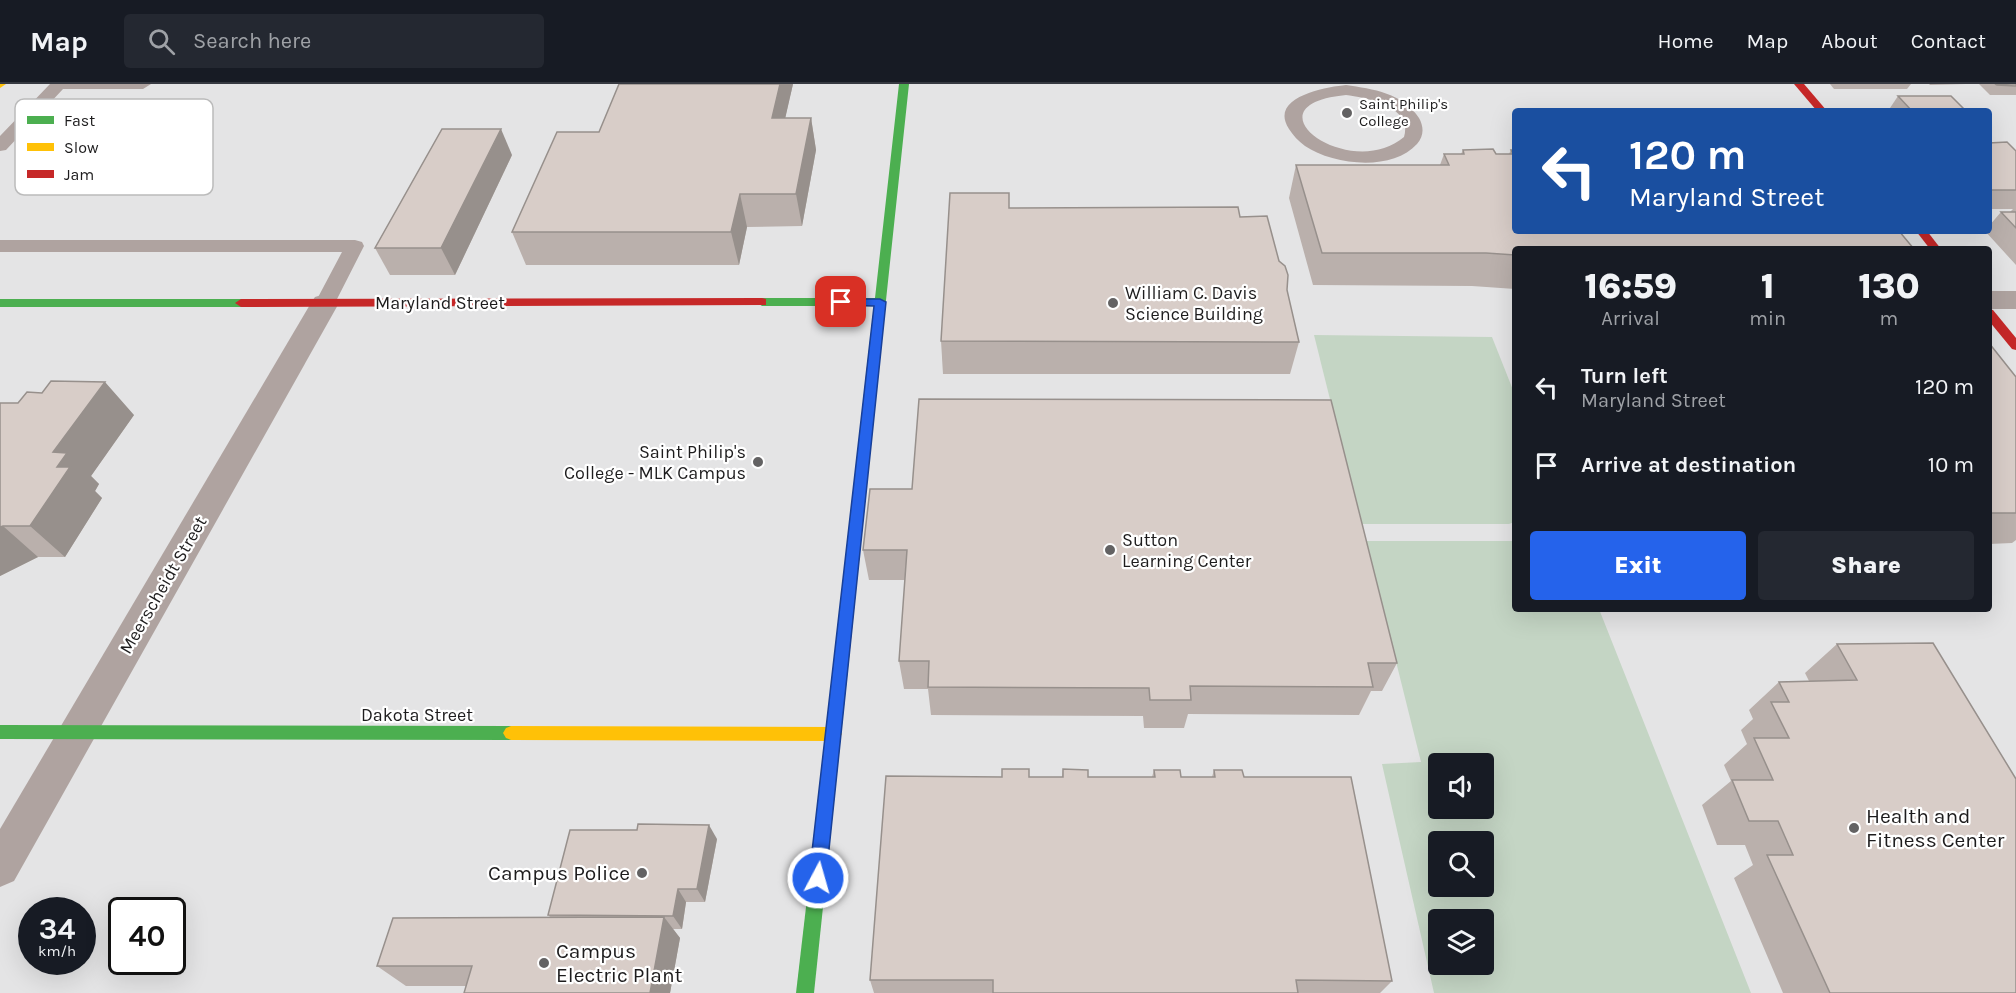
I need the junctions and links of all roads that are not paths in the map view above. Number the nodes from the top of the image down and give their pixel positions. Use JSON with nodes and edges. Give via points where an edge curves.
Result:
{"nodes":[{"id":1,"x":143,"y":84,"type":"edge"},
{"id":2,"x":904,"y":84,"type":"edge"},
{"id":3,"x":1297,"y":84,"type":"edge"},
{"id":4,"x":1799,"y":84,"type":"edge"},
{"id":5,"x":1344,"y":87,"type":"edge"},
{"id":6,"x":1325,"y":92,"type":"junction"},
{"id":7,"x":45,"y":99,"type":"edge"},
{"id":8,"x":1819,"y":108,"type":"edge"},
{"id":9,"x":15,"y":130,"type":"edge"},
{"id":10,"x":0,"y":146,"type":"edge"},
{"id":11,"x":1924,"y":234,"type":"edge"},
{"id":12,"x":0,"y":246,"type":"edge"},
{"id":13,"x":1934,"y":246,"type":"edge"},
{"id":14,"x":1992,"y":300,"type":"edge"},
{"id":15,"x":2016,"y":300,"type":"edge"},
{"id":16,"x":880,"y":302,"type":"junction"},
{"id":17,"x":0,"y":303,"type":"edge"},
{"id":18,"x":325,"y":303,"type":"junction"},
{"id":19,"x":1992,"y":317,"type":"edge"},
{"id":20,"x":2016,"y":346,"type":"edge"},
{"id":21,"x":0,"y":732,"type":"edge"},
{"id":22,"x":79,"y":732,"type":"junction"},
{"id":23,"x":834,"y":734,"type":"junction"},
{"id":24,"x":0,"y":867,"type":"edge"},
{"id":25,"x":805,"y":993,"type":"edge"}],
"edges":[{"from":1,"to":7,"type":"lane","via":[[59,84]]},
{"from":2,"to":16,"type":"street"},
{"from":3,"to":6,"type":"lane","via":[[1299,89]]},
{"from":4,"to":8,"type":"street"},
{"from":5,"to":6,"type":"lane"},
{"from":5,"to":6,"type":"lane","via":[[1399,106],[1415,127],[1413,138],[1405,147],[1372,156],[1351,156],[1313,143],[1300,134],[1294,112],[1310,96]]},
{"from":9,"to":10,"type":"lane"},
{"from":11,"to":13,"type":"street"},
{"from":12,"to":18,"type":"lane","via":[[355,246]]},
{"from":14,"to":15,"type":"street"},
{"from":16,"to":18,"type":"street","name":"Maryland Street"},
{"from":16,"to":23,"type":"street"},
{"from":17,"to":18,"type":"street","name":"Maryland Street"},
{"from":18,"to":22,"type":"street","name":"Meerscheidt Street"},
{"from":19,"to":20,"type":"street"},
{"from":21,"to":22,"type":"street","name":"Dakota Street"},
{"from":22,"to":23,"type":"street","name":"Dakota Street"},
{"from":22,"to":24,"type":"street","name":"Meerscheidt Street"},
{"from":23,"to":25,"type":"street"}]}
